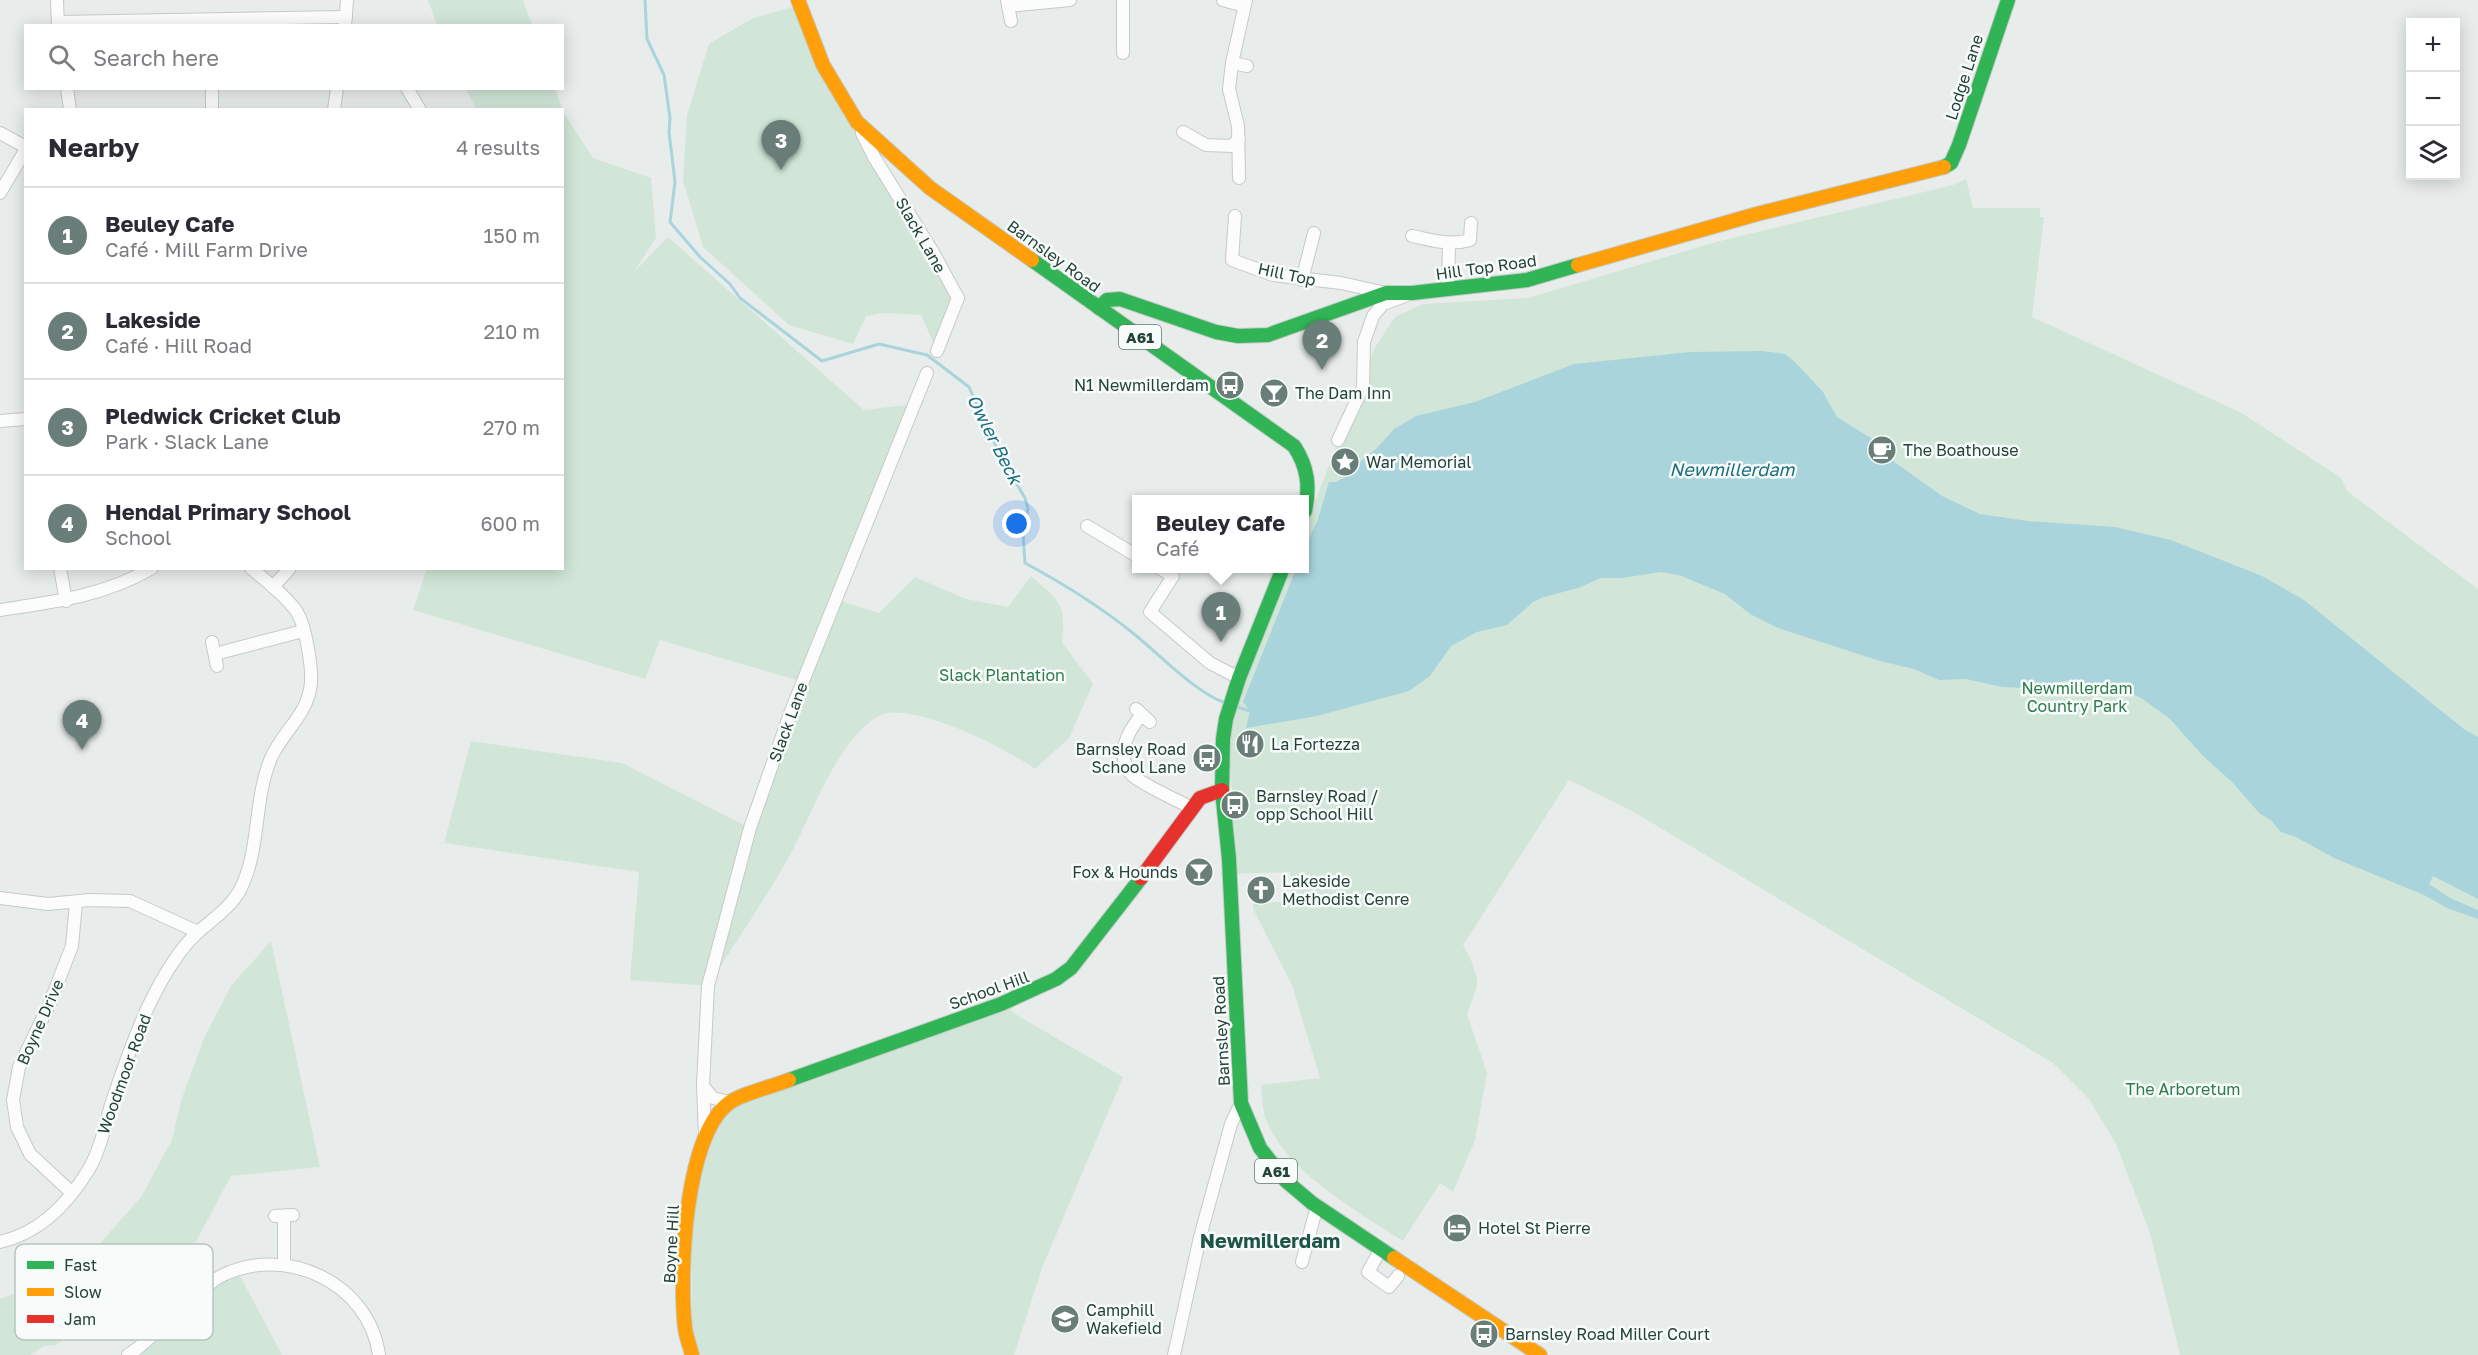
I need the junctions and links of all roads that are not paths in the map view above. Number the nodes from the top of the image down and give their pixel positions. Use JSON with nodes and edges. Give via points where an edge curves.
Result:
{"nodes":[{"id":1,"x":57,"y":0,"type":"edge"},
{"id":2,"x":347,"y":0,"type":"edge"},
{"id":3,"x":798,"y":0,"type":"edge"},
{"id":4,"x":1070,"y":0,"type":"edge"},
{"id":5,"x":1123,"y":0,"type":"edge"},
{"id":6,"x":1223,"y":0,"type":"edge"},
{"id":7,"x":2008,"y":0,"type":"edge"},
{"id":8,"x":1008,"y":3,"type":"edge"},
{"id":9,"x":1245,"y":3,"type":"edge"},
{"id":10,"x":345,"y":21,"type":"edge"},
{"id":11,"x":1011,"y":21,"type":"dead end"},
{"id":12,"x":210,"y":23,"type":"edge"},
{"id":13,"x":58,"y":24,"type":"edge"},
{"id":14,"x":1123,"y":40,"type":"junction"},
{"id":15,"x":1138,"y":40,"type":"dead end"},
{"id":16,"x":1123,"y":53,"type":"dead end"},
{"id":17,"x":1232,"y":63,"type":"junction"},
{"id":18,"x":1247,"y":66,"type":"dead end"},
{"id":19,"x":67,"y":90,"type":"edge"},
{"id":20,"x":212,"y":90,"type":"edge"},
{"id":21,"x":337,"y":90,"type":"edge"},
{"id":22,"x":408,"y":90,"type":"edge"},
{"id":23,"x":70,"y":108,"type":"edge"},
{"id":24,"x":212,"y":108,"type":"edge"},
{"id":25,"x":334,"y":108,"type":"edge"},
{"id":26,"x":419,"y":108,"type":"edge"},
{"id":27,"x":857,"y":122,"type":"junction"},
{"id":28,"x":1183,"y":132,"type":"dead end"},
{"id":29,"x":0,"y":133,"type":"edge"},
{"id":30,"x":1239,"y":140,"type":"junction"},
{"id":31,"x":24,"y":147,"type":"edge"},
{"id":32,"x":24,"y":151,"type":"edge"},
{"id":33,"x":1951,"y":163,"type":"joint"},
{"id":34,"x":1239,"y":178,"type":"dead end"},
{"id":35,"x":0,"y":193,"type":"edge"},
{"id":36,"x":1235,"y":216,"type":"dead end"},
{"id":37,"x":1471,"y":223,"type":"dead end"},
{"id":38,"x":1314,"y":233,"type":"dead end"},
{"id":39,"x":1412,"y":236,"type":"dead end"},
{"id":40,"x":1449,"y":244,"type":"junction"},
{"id":41,"x":1302,"y":280,"type":"junction"},
{"id":42,"x":1448,"y":289,"type":"junction"},
{"id":43,"x":1386,"y":293,"type":"junction"},
{"id":44,"x":1412,"y":293,"type":"junction"},
{"id":45,"x":1099,"y":308,"type":"junction"},
{"id":46,"x":937,"y":351,"type":"dead end"},
{"id":47,"x":927,"y":373,"type":"dead end"},
{"id":48,"x":24,"y":419,"type":"edge"},
{"id":49,"x":0,"y":421,"type":"edge"},
{"id":50,"x":1338,"y":440,"type":"dead end"},
{"id":51,"x":1306,"y":495,"type":"edge"},
{"id":52,"x":1087,"y":526,"type":"dead end"},
{"id":53,"x":1132,"y":553,"type":"edge"},
{"id":54,"x":60,"y":570,"type":"edge"},
{"id":55,"x":148,"y":570,"type":"edge"},
{"id":56,"x":253,"y":570,"type":"edge"},
{"id":57,"x":288,"y":570,"type":"edge"},
{"id":58,"x":1168,"y":573,"type":"edge"},
{"id":59,"x":1281,"y":573,"type":"edge"},
{"id":60,"x":273,"y":587,"type":"junction"},
{"id":61,"x":66,"y":601,"type":"junction"},
{"id":62,"x":0,"y":610,"type":"edge"},
{"id":63,"x":303,"y":631,"type":"junction"},
{"id":64,"x":212,"y":642,"type":"dead end"},
{"id":65,"x":1239,"y":678,"type":"junction"},
{"id":66,"x":1143,"y":715,"type":"dead end"},
{"id":67,"x":1222,"y":790,"type":"junction"},
{"id":68,"x":1192,"y":808,"type":"junction"},
{"id":69,"x":0,"y":898,"type":"edge"},
{"id":70,"x":76,"y":903,"type":"junction"},
{"id":71,"x":198,"y":932,"type":"junction"},
{"id":72,"x":702,"y":1085,"type":"junction"},
{"id":73,"x":729,"y":1102,"type":"junction"},
{"id":74,"x":1241,"y":1103,"type":"junction"},
{"id":75,"x":705,"y":1135,"type":"junction"},
{"id":76,"x":72,"y":1193,"type":"junction"},
{"id":77,"x":1317,"y":1206,"type":"junction"},
{"id":78,"x":284,"y":1215,"type":"dead end"},
{"id":79,"x":0,"y":1242,"type":"edge"},
{"id":80,"x":1381,"y":1249,"type":"junction"},
{"id":81,"x":1302,"y":1262,"type":"dead end"},
{"id":82,"x":284,"y":1264,"type":"junction"},
{"id":83,"x":1398,"y":1276,"type":"dead end"},
{"id":84,"x":213,"y":1282,"type":"edge"},
{"id":85,"x":147,"y":1340,"type":"edge"},
{"id":86,"x":128,"y":1355,"type":"edge"},
{"id":87,"x":379,"y":1355,"type":"edge"},
{"id":88,"x":692,"y":1355,"type":"edge"},
{"id":89,"x":1174,"y":1355,"type":"edge"},
{"id":90,"x":1540,"y":1355,"type":"edge"}],
"edges":[{"from":1,"to":13,"type":"street"},
{"from":2,"to":10,"type":"street"},
{"from":3,"to":27,"type":"street","name":"Barnsley Road","number":"A61","via":[[823,65]]},
{"from":4,"to":8,"type":"street"},
{"from":5,"to":14,"type":"street"},
{"from":6,"to":9,"type":"street"},
{"from":7,"to":33,"type":"street","name":"Lodge Lane"},
{"from":8,"to":11,"type":"street"},
{"from":9,"to":17,"type":"street"},
{"from":10,"to":12,"type":"street"},
{"from":12,"to":13,"type":"street"},
{"from":14,"to":15,"type":"street"},
{"from":14,"to":16,"type":"street"},
{"from":17,"to":18,"type":"street"},
{"from":17,"to":30,"type":"street","via":[[1229,89]]},
{"from":19,"to":23,"type":"street"},
{"from":20,"to":24,"type":"street"},
{"from":21,"to":25,"type":"street"},
{"from":22,"to":26,"type":"street"},
{"from":27,"to":45,"type":"street","name":"Barnsley Road","number":"A61","via":[[930,188]]},
{"from":27,"to":46,"type":"street","name":"Slack Lane","via":[[958,298]]},
{"from":28,"to":30,"type":"street","via":[[1206,146],[1232,146]]},
{"from":29,"to":31,"type":"street"},
{"from":30,"to":34,"type":"street"},
{"from":32,"to":35,"type":"street"},
{"from":33,"to":42,"type":"street","name":"Hill Top Road","via":[[1935,171],[1757,214],[1527,280]]},
{"from":36,"to":41,"type":"street","name":"Hill Top","via":[[1232,260],[1273,275]]},
{"from":37,"to":40,"type":"street","via":[[1470,240]]},
{"from":38,"to":41,"type":"street"},
{"from":39,"to":40,"type":"street"},
{"from":40,"to":42,"type":"street"},
{"from":41,"to":43,"type":"street","name":"Hill Top"},
{"from":42,"to":44,"type":"street","name":"Hill Top Road"},
{"from":43,"to":44,"type":"street","name":"Hill Top Road"},
{"from":43,"to":45,"type":"street","name":"Hill Top Road","via":[[1268,335],[1216,332],[1120,299],[1107,300]]},
{"from":44,"to":50,"type":"street","via":[[1383,304],[1373,316],[1364,342],[1363,387]]},
{"from":45,"to":51,"type":"street","name":"Barnsley Road","number":"A61","via":[[1294,446],[1308,472]]},
{"from":47,"to":72,"type":"street","name":"Slack Lane","via":[[790,715],[750,828],[708,986]]},
{"from":48,"to":49,"type":"street"},
{"from":52,"to":53,"type":"street"},
{"from":54,"to":61,"type":"street"},
{"from":55,"to":61,"type":"street","via":[[112,588]]},
{"from":56,"to":60,"type":"street","name":"Woodmoor Road"},
{"from":57,"to":60,"type":"street"},
{"from":58,"to":65,"type":"street","via":[[1173,576],[1150,612],[1210,663]]},
{"from":59,"to":65,"type":"street","name":"Barnsley Road","number":"A61"},
{"from":60,"to":63,"type":"street","name":"Woodmoor Road","via":[[298,613]]},
{"from":61,"to":62,"type":"street"},
{"from":63,"to":64,"type":"street","via":[[216,660]]},
{"from":63,"to":71,"type":"street","name":"Woodmoor Road","via":[[311,684],[297,722],[272,756],[247,875],[218,917]]},
{"from":65,"to":67,"type":"street","name":"Barnsley Road","number":"A61","via":[[1223,739]]},
{"from":66,"to":68,"type":"street","via":[[1127,735],[1124,749],[1131,774]]},
{"from":67,"to":68,"type":"street","name":"School Hill","via":[[1200,798]]},
{"from":67,"to":74,"type":"street","name":"Barnsley Road","number":"A61"},
{"from":68,"to":73,"type":"street","name":"School Hill","via":[[1103,929],[1071,968],[1056,979],[1011,1000]]},
{"from":69,"to":70,"type":"street"},
{"from":70,"to":71,"type":"street","via":[[130,901]]},
{"from":70,"to":76,"type":"street","name":"Boyne Drive","via":[[72,946],[19,1067],[14,1100],[17,1127],[30,1154]]},
{"from":71,"to":76,"type":"street","name":"Woodmoor Road","via":[[149,1005],[122,1069],[90,1168]]},
{"from":72,"to":73,"type":"street","via":[[713,1098]]},
{"from":72,"to":75,"type":"street","name":"Slack Lane"},
{"from":73,"to":75,"type":"street"},
{"from":74,"to":77,"type":"street","name":"Barnsley Road","number":"A61","via":[[1251,1134],[1267,1160],[1288,1184]]},
{"from":74,"to":89,"type":"street","via":[[1231,1124],[1200,1237]]},
{"from":75,"to":88,"type":"street","name":"Boyne Hill","via":[[691,1186],[685,1254],[685,1330]]},
{"from":76,"to":79,"type":"street","name":"Woodmoor Road","via":[[32,1231]]},
{"from":77,"to":80,"type":"street","name":"Barnsley Road","number":"A61"},
{"from":77,"to":81,"type":"street"},
{"from":78,"to":82,"type":"street"},
{"from":80,"to":83,"type":"street","via":[[1368,1272],[1389,1287]]},
{"from":80,"to":90,"type":"street","name":"Barnsley Road","number":"A61"},
{"from":82,"to":84,"type":"street","via":[[237,1270]]},
{"from":82,"to":87,"type":"street","via":[[323,1276],[356,1302],[369,1322]]},
{"from":85,"to":86,"type":"street"}]}
